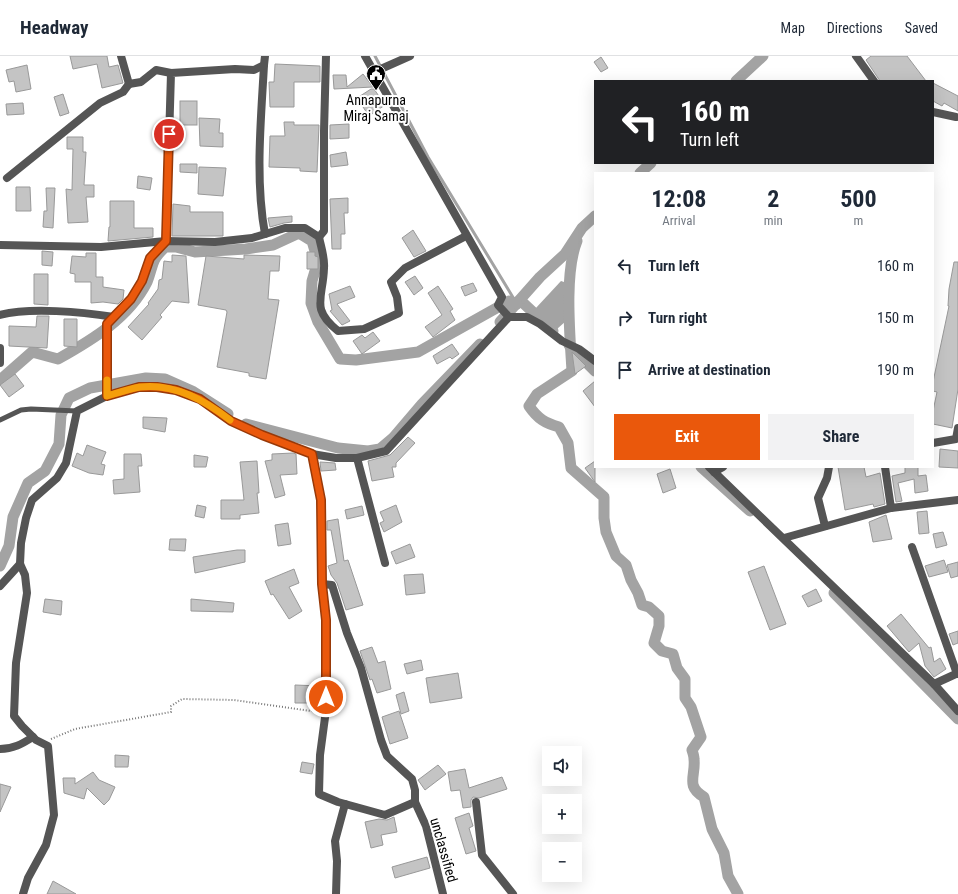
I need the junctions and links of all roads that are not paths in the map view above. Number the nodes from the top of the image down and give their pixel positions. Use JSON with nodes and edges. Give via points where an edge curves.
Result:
{"nodes":[{"id":1,"x":121,"y":56,"type":"edge"},
{"id":2,"x":265,"y":56,"type":"edge"},
{"id":3,"x":326,"y":56,"type":"edge"},
{"id":4,"x":365,"y":56,"type":"edge"},
{"id":5,"x":410,"y":56,"type":"edge"},
{"id":6,"x":856,"y":56,"type":"edge"},
{"id":7,"x":264,"y":65,"type":"junction"},
{"id":8,"x":374,"y":72,"type":"junction"},
{"id":9,"x":171,"y":73,"type":"junction"},
{"id":10,"x":873,"y":80,"type":"edge"},
{"id":11,"x":129,"y":84,"type":"junction"},
{"id":12,"x":934,"y":112,"type":"edge"},
{"id":13,"x":956,"y":117,"type":"dead end"},
{"id":14,"x":7,"y":178,"type":"dead end"},
{"id":15,"x":265,"y":234,"type":"junction"},
{"id":16,"x":466,"y":236,"type":"junction"},
{"id":17,"x":319,"y":237,"type":"junction"},
{"id":18,"x":166,"y":241,"type":"junction"},
{"id":19,"x":0,"y":245,"type":"edge"},
{"id":20,"x":0,"y":315,"type":"edge"},
{"id":21,"x":114,"y":317,"type":"junction"},
{"id":22,"x":508,"y":317,"type":"junction"},
{"id":23,"x":0,"y":348,"type":"edge"},
{"id":24,"x":594,"y":359,"type":"edge"},
{"id":25,"x":0,"y":363,"type":"edge"},
{"id":26,"x":106,"y":394,"type":"junction"},
{"id":27,"x":77,"y":411,"type":"junction"},
{"id":28,"x":0,"y":420,"type":"edge"},
{"id":29,"x":958,"y":428,"type":"edge"},
{"id":30,"x":934,"y":443,"type":"edge"},
{"id":31,"x":312,"y":454,"type":"junction"},
{"id":32,"x":357,"y":458,"type":"junction"},
{"id":33,"x":829,"y":468,"type":"edge"},
{"id":34,"x":885,"y":468,"type":"edge"},
{"id":35,"x":711,"y":469,"type":"edge"},
{"id":36,"x":958,"y":500,"type":"edge"},
{"id":37,"x":891,"y":508,"type":"junction"},
{"id":38,"x":825,"y":526,"type":"junction"},
{"id":39,"x":784,"y":538,"type":"junction"},
{"id":40,"x":912,"y":547,"type":"dead end"},
{"id":41,"x":385,"y":563,"type":"dead end"},
{"id":42,"x":20,"y":564,"type":"junction"},
{"id":43,"x":322,"y":584,"type":"junction"},
{"id":44,"x":0,"y":586,"type":"edge"},
{"id":45,"x":957,"y":674,"type":"edge"},
{"id":46,"x":934,"y":684,"type":"junction"},
{"id":47,"x":958,"y":710,"type":"edge"},
{"id":48,"x":33,"y":737,"type":"junction"},
{"id":49,"x":0,"y":749,"type":"edge"},
{"id":50,"x":415,"y":802,"type":"junction"},
{"id":51,"x":476,"y":802,"type":"dead end"},
{"id":52,"x":345,"y":804,"type":"junction"},
{"id":53,"x":23,"y":894,"type":"edge"},
{"id":54,"x":336,"y":894,"type":"edge"},
{"id":55,"x":443,"y":894,"type":"edge"},
{"id":56,"x":513,"y":894,"type":"edge"}],
"edges":[{"from":1,"to":11,"type":"street"},
{"from":2,"to":7,"type":"street"},
{"from":3,"to":17,"type":"street","via":[[324,232]]},
{"from":4,"to":8,"type":"street"},
{"from":5,"to":8,"type":"street"},
{"from":6,"to":10,"type":"street"},
{"from":7,"to":9,"type":"street","via":[[254,70]]},
{"from":7,"to":15,"type":"street","via":[[260,167]]},
{"from":8,"to":16,"type":"street"},
{"from":9,"to":11,"type":"street","via":[[156,70],[141,82]]},
{"from":9,"to":18,"type":"street"},
{"from":11,"to":14,"type":"street","via":[[123,92],[100,103]]},
{"from":12,"to":13,"type":"street"},
{"from":15,"to":17,"type":"street","via":[[285,228],[305,228]]},
{"from":15,"to":18,"type":"street","via":[[215,242]]},
{"from":16,"to":17,"type":"street","via":[[405,268],[391,282],[399,313],[364,329],[338,332],[325,321],[319,305],[325,266]]},
{"from":16,"to":22,"type":"street","via":[[502,297],[498,305]]},
{"from":18,"to":19,"type":"street","via":[[102,247]]},
{"from":18,"to":21,"type":"street","via":[[150,258],[142,281],[131,299]]},
{"from":20,"to":21,"type":"street","via":[[12,312],[48,312]]},
{"from":21,"to":26,"type":"street","via":[[107,324]]},
{"from":22,"to":24,"type":"street","via":[[527,317]]},
{"from":22,"to":32,"type":"street","via":[[386,451]]},
{"from":23,"to":25,"type":"street"},
{"from":26,"to":27,"type":"street"},
{"from":26,"to":31,"type":"street","via":[[139,387],[176,390],[200,399],[231,421]]},
{"from":27,"to":28,"type":"lane","via":[[21,410]]},
{"from":27,"to":42,"type":"street","via":[[66,463],[57,478],[32,500],[21,543]]},
{"from":29,"to":30,"type":"street","via":[[956,440]]},
{"from":31,"to":32,"type":"street"},
{"from":31,"to":43,"type":"street","via":[[321,500]]},
{"from":32,"to":41,"type":"street"},
{"from":33,"to":38,"type":"street","via":[[818,498]]},
{"from":34,"to":37,"type":"street"},
{"from":35,"to":39,"type":"street"},
{"from":36,"to":37,"type":"street"},
{"from":37,"to":38,"type":"street"},
{"from":38,"to":39,"type":"street"},
{"from":39,"to":46,"type":"street"},
{"from":40,"to":45,"type":"street"},
{"from":42,"to":44,"type":"street"},
{"from":42,"to":48,"type":"street","via":[[25,575],[27,593],[16,663],[14,716]]},
{"from":43,"to":50,"type":"street","name":"unclassified","via":[[332,585],[361,668],[380,740],[387,756],[412,779]]},
{"from":43,"to":52,"type":"street","via":[[326,620],[325,712],[319,794]]},
{"from":45,"to":46,"type":"street"},
{"from":46,"to":47,"type":"street"},
{"from":48,"to":49,"type":"street","via":[[9,749]]},
{"from":48,"to":53,"type":"street","via":[[48,746],[54,814],[46,845],[28,878]]},
{"from":50,"to":52,"type":"street","via":[[385,815]]},
{"from":50,"to":55,"type":"street","name":"unclassified","via":[[426,826]]},
{"from":51,"to":56,"type":"street","via":[[482,855]]},
{"from":52,"to":54,"type":"street","via":[[335,841]]}]}
